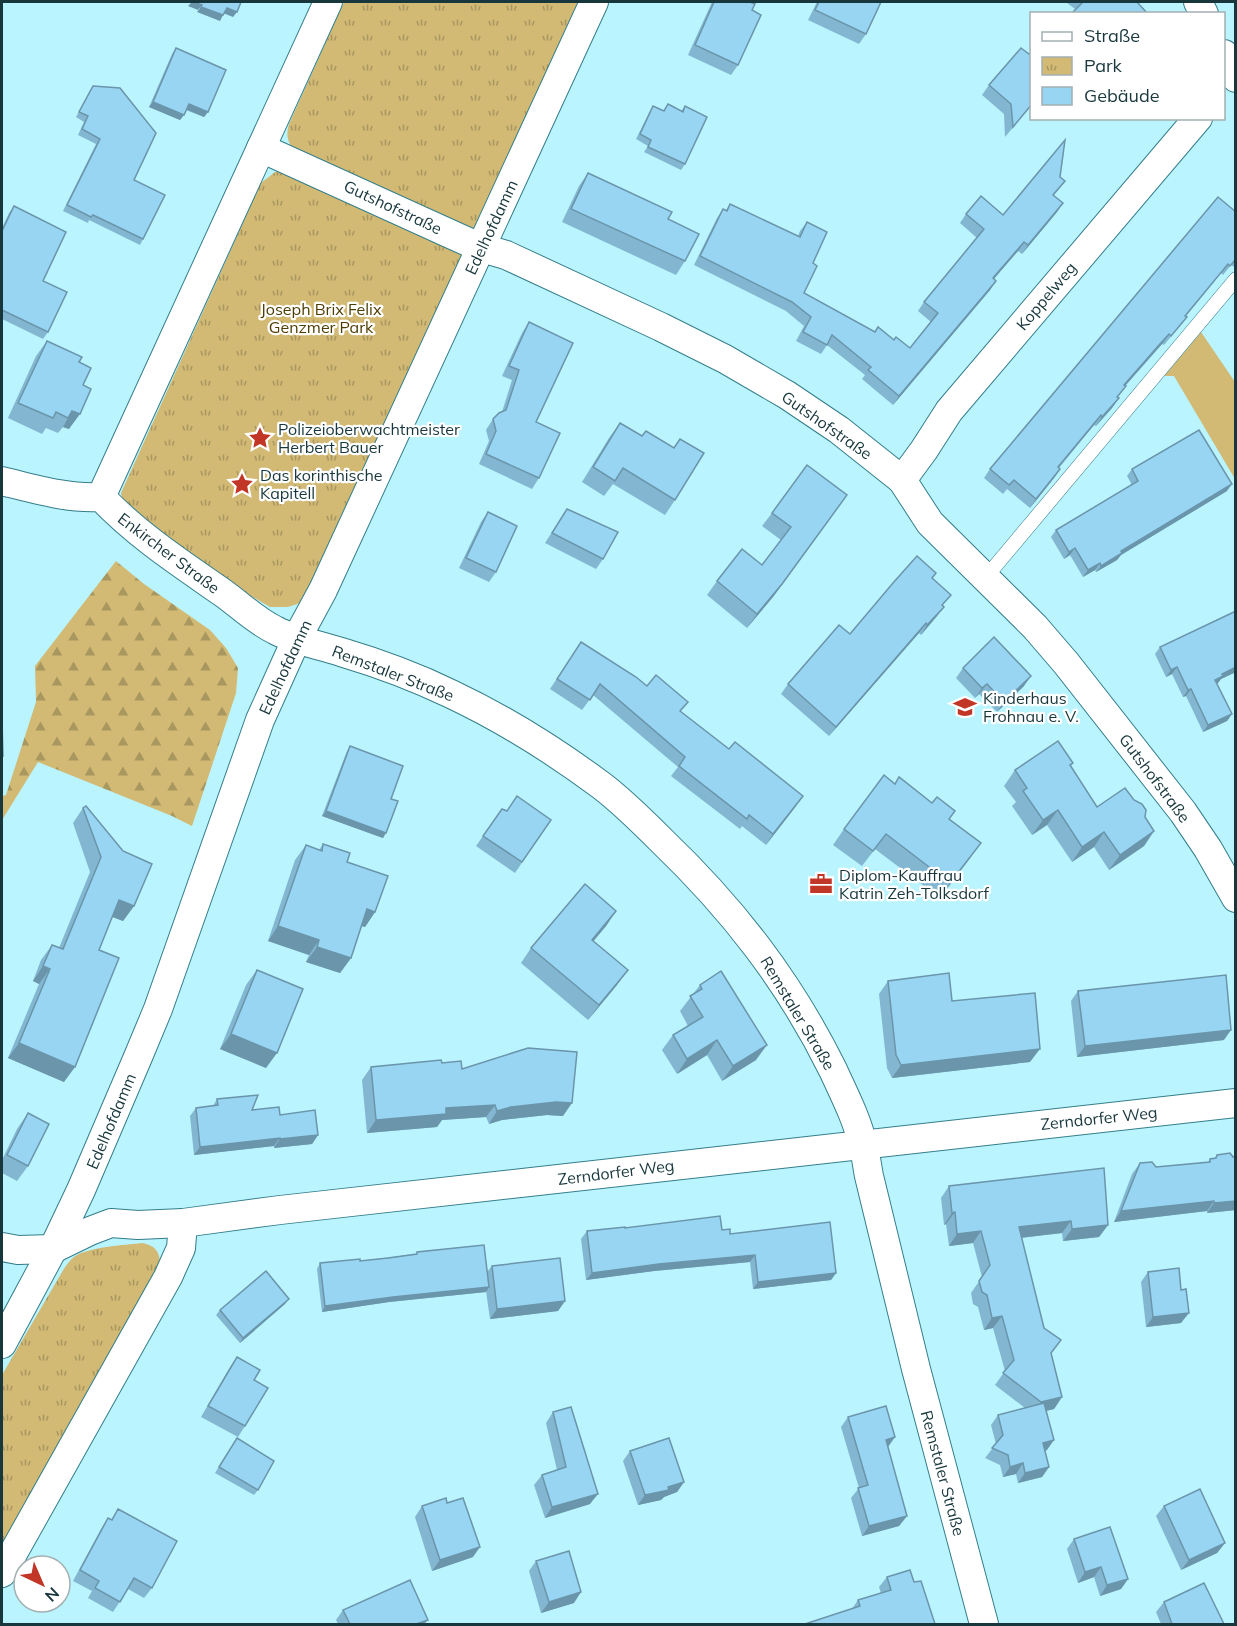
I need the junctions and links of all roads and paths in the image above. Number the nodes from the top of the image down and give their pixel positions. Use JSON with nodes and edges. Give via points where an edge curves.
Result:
{"nodes":[{"id":1,"x":328,"y":2,"type":"edge"},
{"id":2,"x":594,"y":2,"type":"edge"},
{"id":3,"x":1225,"y":56,"type":"edge"},
{"id":4,"x":1235,"y":77,"type":"edge"},
{"id":5,"x":1225,"y":89,"type":"edge"},
{"id":6,"x":1196,"y":120,"type":"edge"},
{"id":7,"x":261,"y":148,"type":"junction"},
{"id":8,"x":482,"y":248,"type":"junction"},
{"id":9,"x":1236,"y":279,"type":"edge"},
{"id":10,"x":902,"y":480,"type":"junction"},
{"id":11,"x":2,"y":481,"type":"edge"},
{"id":12,"x":101,"y":497,"type":"junction"},
{"id":13,"x":986,"y":578,"type":"junction"},
{"id":14,"x":297,"y":638,"type":"junction"},
{"id":15,"x":1236,"y":898,"type":"edge"},
{"id":16,"x":1236,"y":1103,"type":"edge"},
{"id":17,"x":864,"y":1145,"type":"junction"},
{"id":18,"x":183,"y":1223,"type":"junction"},
{"id":19,"x":2,"y":1247,"type":"edge"},
{"id":20,"x":53,"y":1249,"type":"junction"},
{"id":21,"x":2,"y":1344,"type":"edge"},
{"id":22,"x":2,"y":1573,"type":"edge"},
{"id":23,"x":984,"y":1624,"type":"edge"}],
"edges":[{"from":1,"to":7,"type":"street"},
{"from":2,"to":8,"type":"street","name":"Edelhofdamm"},
{"from":3,"to":4,"type":"street"},
{"from":4,"to":5,"type":"street"},
{"from":6,"to":10,"type":"street","name":"Koppelweg","via":[[949,411]]},
{"from":7,"to":8,"type":"street","name":"Gutshofstraße"},
{"from":7,"to":12,"type":"street"},
{"from":8,"to":10,"type":"street","name":"Gutshofstraße","via":[[506,255],[646,319],[724,359],[839,430]]},
{"from":8,"to":14,"type":"street","name":"Edelhofdamm"},
{"from":9,"to":13,"type":"lane"},
{"from":10,"to":13,"type":"street","name":"Gutshofstraße","via":[[930,523]]},
{"from":11,"to":12,"type":"street","via":[[80,498]]},
{"from":12,"to":14,"type":"street","name":"Enkircher Straße","via":[[135,530],[181,565],[275,631]]},
{"from":13,"to":15,"type":"street","name":"Gutshofstraße","via":[[1066,663],[1183,812]]},
{"from":14,"to":17,"type":"street","name":"Remstaler Straße","via":[[452,694],[548,749],[621,802],[696,875],[767,959],[821,1047]]},
{"from":14,"to":20,"type":"street","name":"Edelhofdamm","via":[[260,720],[142,1048]]},
{"from":16,"to":17,"type":"street","name":"Zerndorfer Weg"},
{"from":17,"to":18,"type":"street","name":"Zerndorfer Weg"},
{"from":17,"to":23,"type":"street","name":"Remstaler Straße","via":[[916,1369]]},
{"from":18,"to":20,"type":"street","name":"Zerndorfer Weg","via":[[111,1223]]},
{"from":18,"to":22,"type":"street","via":[[181,1248],[168,1277]]},
{"from":19,"to":20,"type":"street","name":"Zerndorfer Weg"},
{"from":20,"to":21,"type":"street","name":"Edelhofdamm"}]}
